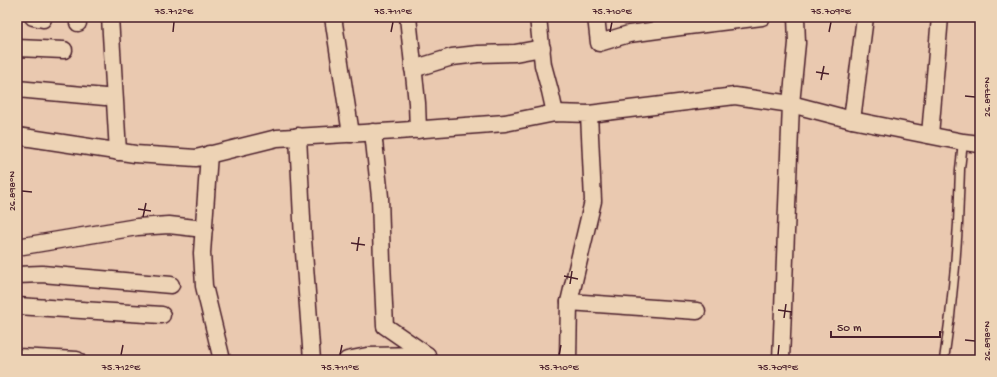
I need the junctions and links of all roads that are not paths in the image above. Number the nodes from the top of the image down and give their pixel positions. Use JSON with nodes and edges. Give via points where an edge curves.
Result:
{"nodes":[{"id":1,"x":110,"y":17,"type":"edge"},
{"id":2,"x":333,"y":17,"type":"edge"},
{"id":3,"x":408,"y":17,"type":"edge"},
{"id":4,"x":538,"y":17,"type":"edge"},
{"id":5,"x":596,"y":17,"type":"edge"},
{"id":6,"x":762,"y":17,"type":"edge"},
{"id":7,"x":796,"y":17,"type":"edge"},
{"id":8,"x":864,"y":17,"type":"edge"},
{"id":9,"x":940,"y":17,"type":"edge"},
{"id":10,"x":722,"y":19,"type":"edge"},
{"id":11,"x":17,"y":48,"type":"edge"},
{"id":12,"x":542,"y":48,"type":"junction"},
{"id":13,"x":64,"y":50,"type":"dead end"},
{"id":14,"x":413,"y":69,"type":"junction"},
{"id":15,"x":17,"y":89,"type":"edge"},
{"id":16,"x":105,"y":97,"type":"dead end"},
{"id":17,"x":791,"y":104,"type":"junction"},
{"id":18,"x":554,"y":113,"type":"junction"},
{"id":19,"x":588,"y":114,"type":"junction"},
{"id":20,"x":852,"y":120,"type":"junction"},
{"id":21,"x":418,"y":130,"type":"junction"},
{"id":22,"x":373,"y":132,"type":"junction"},
{"id":23,"x":351,"y":134,"type":"junction"},
{"id":24,"x":930,"y":135,"type":"junction"},
{"id":25,"x":17,"y":136,"type":"edge"},
{"id":26,"x":298,"y":136,"type":"junction"},
{"id":27,"x":963,"y":142,"type":"junction"},
{"id":28,"x":980,"y":144,"type":"edge"},
{"id":29,"x":118,"y":152,"type":"junction"},
{"id":30,"x":209,"y":154,"type":"junction"},
{"id":31,"x":204,"y":229,"type":"junction"},
{"id":32,"x":17,"y":247,"type":"edge"},
{"id":33,"x":17,"y":274,"type":"edge"},
{"id":34,"x":171,"y":285,"type":"dead end"},
{"id":35,"x":569,"y":302,"type":"junction"},
{"id":36,"x":17,"y":306,"type":"edge"},
{"id":37,"x":697,"y":311,"type":"dead end"},
{"id":38,"x":162,"y":314,"type":"dead end"},
{"id":39,"x":17,"y":357,"type":"edge"},
{"id":40,"x":428,"y":358,"type":"edge"},
{"id":41,"x":77,"y":360,"type":"edge"},
{"id":42,"x":222,"y":360,"type":"edge"},
{"id":43,"x":312,"y":360,"type":"edge"},
{"id":44,"x":347,"y":360,"type":"edge"},
{"id":45,"x":568,"y":360,"type":"edge"},
{"id":46,"x":781,"y":360,"type":"edge"},
{"id":47,"x":944,"y":360,"type":"edge"}],
"edges":[{"from":1,"to":29,"type":"street"},
{"from":2,"to":23,"type":"street"},
{"from":3,"to":14,"type":"street"},
{"from":4,"to":12,"type":"street"},
{"from":5,"to":10,"type":"street","via":[[599,42],[629,34]]},
{"from":6,"to":10,"type":"street"},
{"from":7,"to":17,"type":"street","via":[[797,43]]},
{"from":8,"to":20,"type":"street"},
{"from":9,"to":24,"type":"street"},
{"from":11,"to":13,"type":"street"},
{"from":12,"to":14,"type":"street","via":[[515,53],[452,57]]},
{"from":12,"to":18,"type":"street"},
{"from":14,"to":21,"type":"street"},
{"from":15,"to":16,"type":"street"},
{"from":17,"to":19,"type":"street","via":[[735,96]]},
{"from":17,"to":20,"type":"street"},
{"from":17,"to":46,"type":"street"},
{"from":18,"to":19,"type":"street"},
{"from":18,"to":21,"type":"street","via":[[505,122]]},
{"from":19,"to":35,"type":"street","via":[[593,201]]},
{"from":20,"to":24,"type":"street"},
{"from":21,"to":22,"type":"street"},
{"from":22,"to":23,"type":"street"},
{"from":22,"to":40,"type":"street","via":[[380,196],[385,326]]},
{"from":23,"to":26,"type":"street"},
{"from":24,"to":27,"type":"street"},
{"from":25,"to":29,"type":"street"},
{"from":26,"to":30,"type":"street","via":[[277,138]]},
{"from":26,"to":43,"type":"street"},
{"from":27,"to":28,"type":"street"},
{"from":27,"to":47,"type":"lane","via":[[954,274]]},
{"from":29,"to":30,"type":"street","via":[[196,158]]},
{"from":30,"to":31,"type":"street"},
{"from":31,"to":32,"type":"street","via":[[169,225],[137,226]]},
{"from":31,"to":42,"type":"street","via":[[204,286]]},
{"from":33,"to":34,"type":"street"},
{"from":35,"to":37,"type":"street"},
{"from":35,"to":45,"type":"street"},
{"from":36,"to":38,"type":"street"},
{"from":39,"to":41,"type":"street"},
{"from":40,"to":44,"type":"street","via":[[367,356]]}]}
